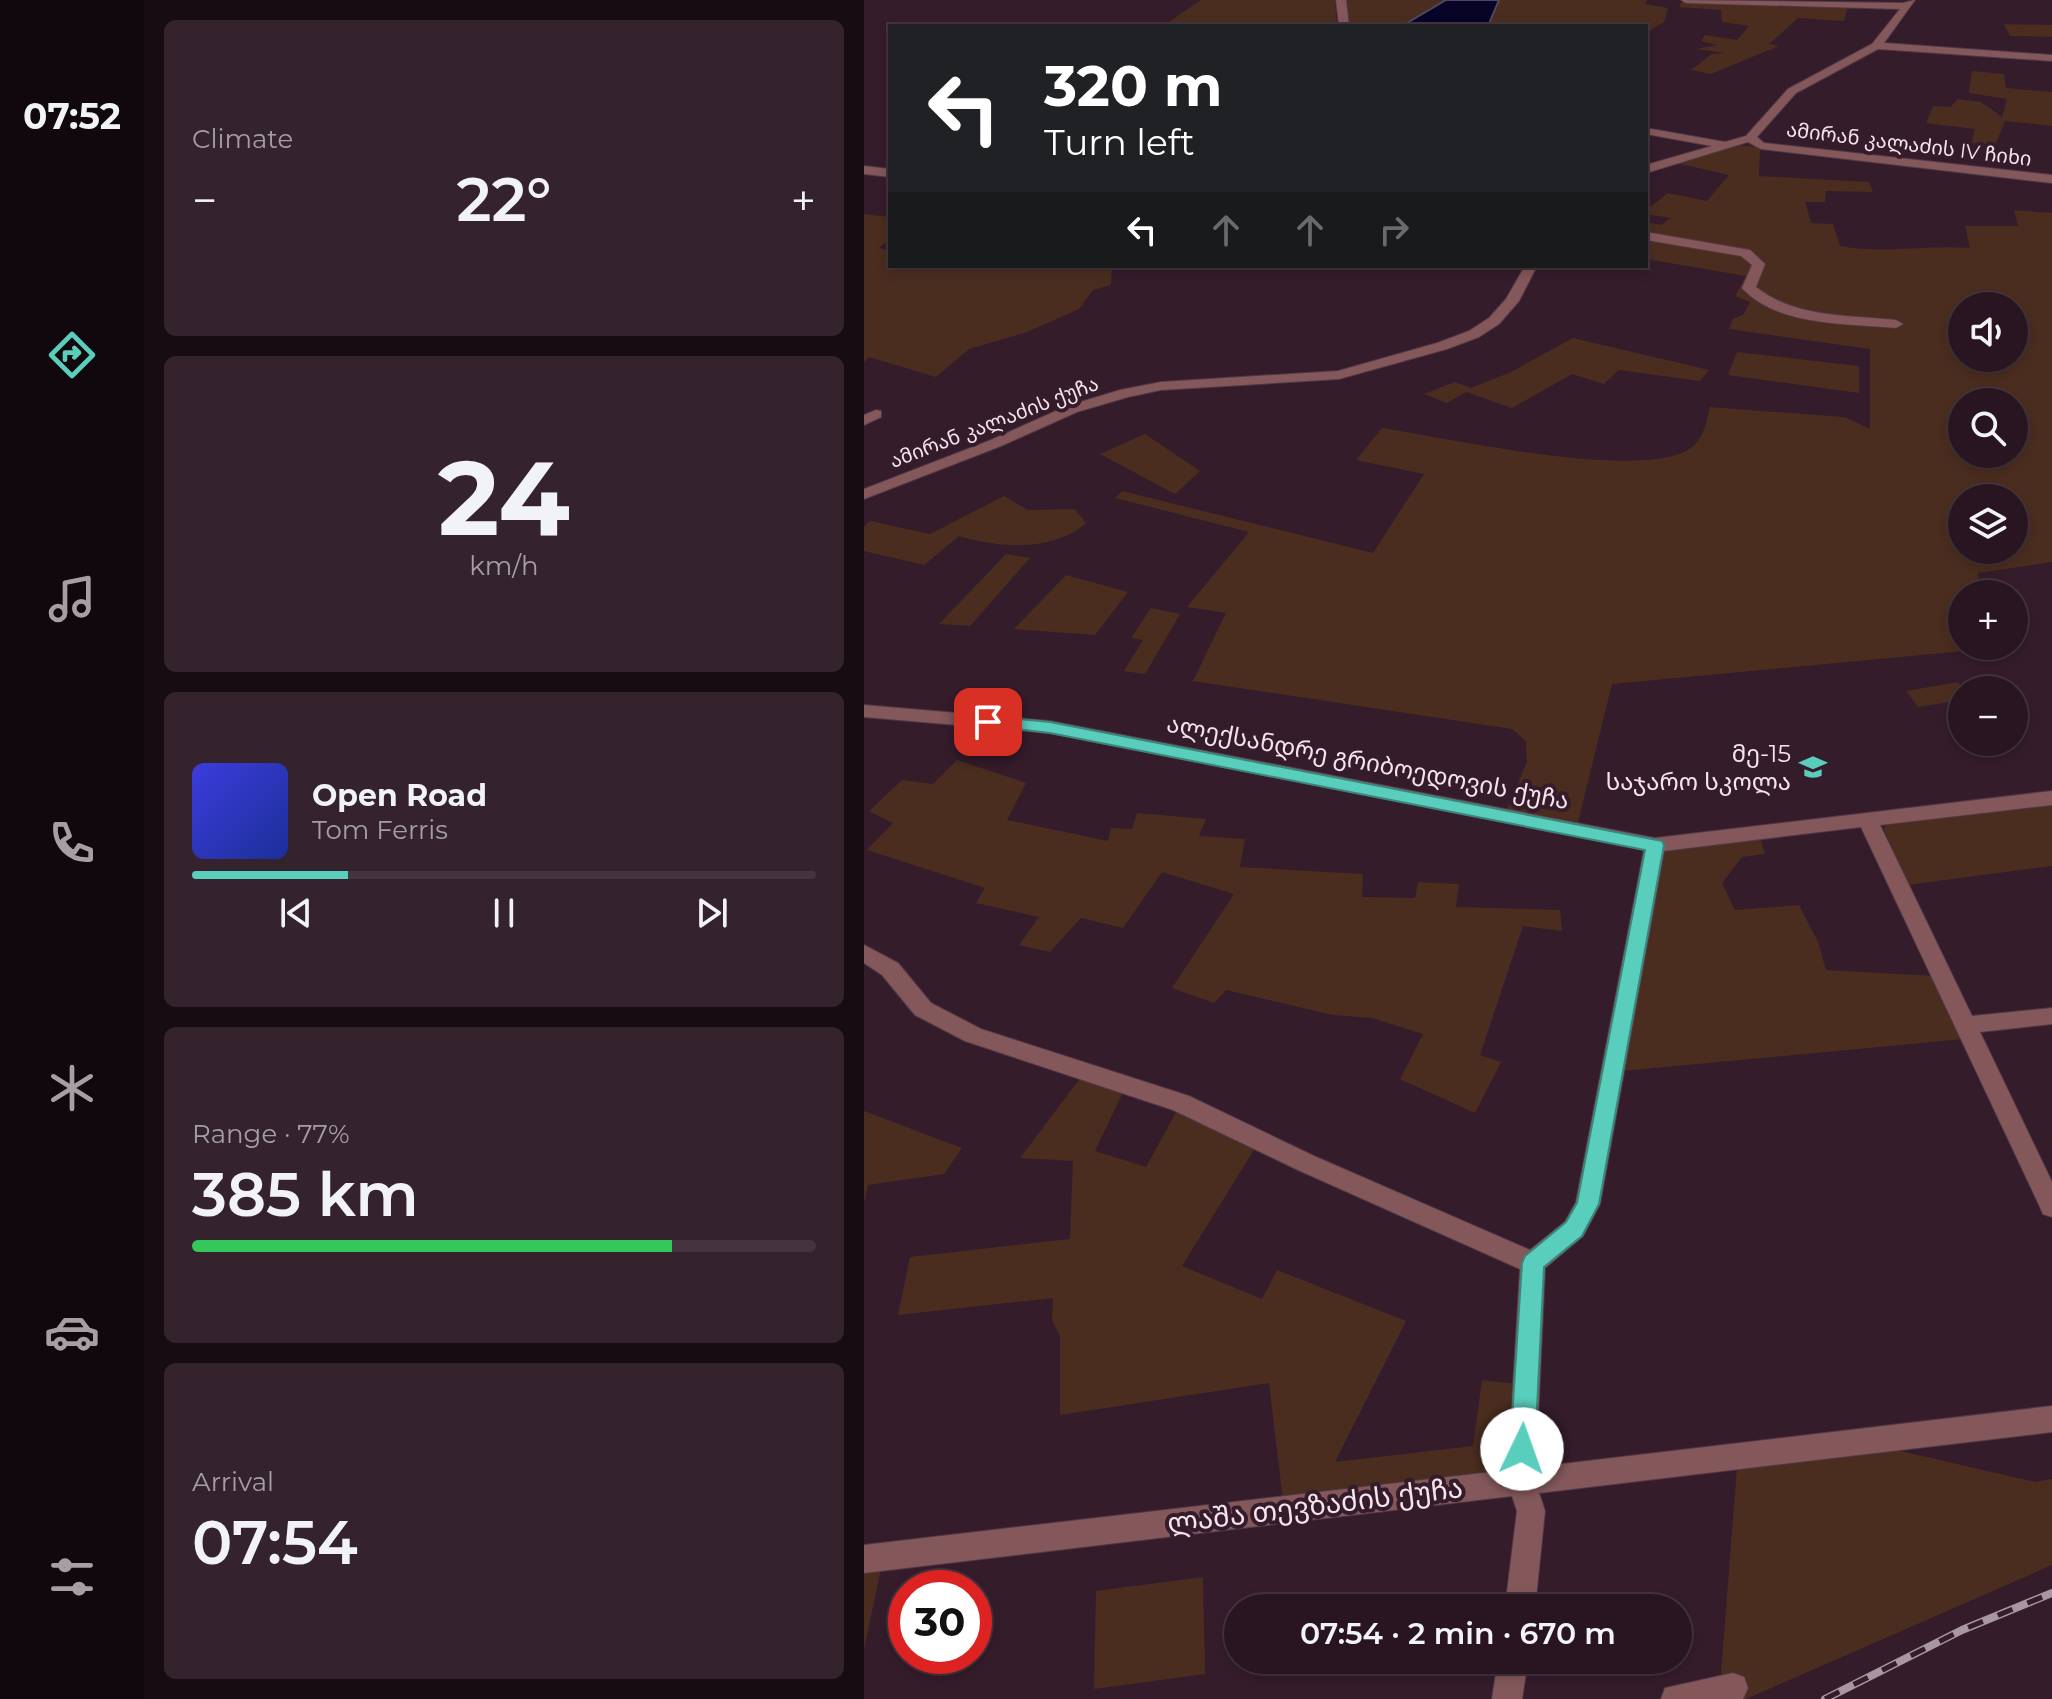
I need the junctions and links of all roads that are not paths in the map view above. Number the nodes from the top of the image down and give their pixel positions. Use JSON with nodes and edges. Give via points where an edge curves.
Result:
{"nodes":[{"id":1,"x":1341,"y":0,"type":"edge"},
{"id":2,"x":1686,"y":0,"type":"edge"},
{"id":3,"x":1908,"y":3,"type":"edge"},
{"id":4,"x":1344,"y":24,"type":"edge"},
{"id":5,"x":1876,"y":46,"type":"junction"},
{"id":6,"x":2052,"y":58,"type":"edge"},
{"id":7,"x":1648,"y":131,"type":"edge"},
{"id":8,"x":1756,"y":142,"type":"junction"},
{"id":9,"x":1730,"y":144,"type":"junction"},
{"id":10,"x":1648,"y":168,"type":"edge"},
{"id":11,"x":864,"y":170,"type":"edge"},
{"id":12,"x":888,"y":173,"type":"edge"},
{"id":13,"x":2052,"y":179,"type":"edge"},
{"id":14,"x":1648,"y":236,"type":"edge"},
{"id":15,"x":1530,"y":268,"type":"edge"},
{"id":16,"x":1896,"y":324,"type":"dead end"},
{"id":17,"x":864,"y":493,"type":"edge"},
{"id":18,"x":864,"y":711,"type":"edge"},
{"id":19,"x":2052,"y":798,"type":"edge"},
{"id":20,"x":1867,"y":819,"type":"junction"},
{"id":21,"x":1655,"y":845,"type":"junction"},
{"id":22,"x":864,"y":953,"type":"edge"},
{"id":23,"x":2052,"y":1016,"type":"edge"},
{"id":24,"x":1965,"y":1025,"type":"junction"},
{"id":25,"x":2052,"y":1207,"type":"edge"},
{"id":26,"x":1533,"y":1263,"type":"junction"},
{"id":27,"x":2052,"y":1419,"type":"edge"},
{"id":28,"x":1521,"y":1481,"type":"junction"},
{"id":29,"x":864,"y":1559,"type":"edge"},
{"id":30,"x":1522,"y":1594,"type":"edge"},
{"id":31,"x":1511,"y":1674,"type":"edge"},
{"id":32,"x":1733,"y":1688,"type":"dead end"},
{"id":33,"x":1507,"y":1699,"type":"edge"},
{"id":34,"x":1676,"y":1699,"type":"edge"}],
"edges":[{"from":1,"to":4,"type":"street"},
{"from":2,"to":3,"type":"street"},
{"from":3,"to":5,"type":"street"},
{"from":5,"to":6,"type":"street"},
{"from":5,"to":8,"type":"street","via":[[1792,91]]},
{"from":7,"to":9,"type":"street","name":"ამირან კალაძის IV ჩიხი"},
{"from":8,"to":9,"type":"street","name":"ამირან კალაძის IV ჩიხი"},
{"from":8,"to":13,"type":"street","name":"ამირან კალაძის IV ჩიხი"},
{"from":9,"to":10,"type":"street"},
{"from":11,"to":12,"type":"street"},
{"from":14,"to":16,"type":"street","via":[[1745,253],[1759,264],[1749,288],[1781,309]]},
{"from":15,"to":17,"type":"street","name":"ამირან კალაძის ქუჩა","via":[[1494,321],[1442,346],[1339,375],[1125,393],[1072,409]]},
{"from":18,"to":21,"type":"street","name":"ალექსანდრე გრიბოედოვის ქუჩა","via":[[1050,727]]},
{"from":19,"to":20,"type":"street","name":"ალექსანდრე გრიბოედოვის ქუჩა"},
{"from":20,"to":21,"type":"street","name":"ალექსანდრე გრიბოედოვის ქუჩა"},
{"from":20,"to":24,"type":"street"},
{"from":21,"to":26,"type":"street","via":[[1588,1204],[1574,1229]]},
{"from":22,"to":26,"type":"street","via":[[890,969],[923,1009],[973,1035],[1181,1103]]},
{"from":23,"to":24,"type":"street"},
{"from":24,"to":25,"type":"street"},
{"from":26,"to":28,"type":"street"},
{"from":27,"to":28,"type":"street","name":"ლაშა თევზაძის ქუჩა"},
{"from":28,"to":29,"type":"street","name":"ლაშა თევზაძის ქუჩა"},
{"from":28,"to":30,"type":"street","via":[[1531,1511]]},
{"from":31,"to":33,"type":"street"},
{"from":32,"to":34,"type":"street"}]}
